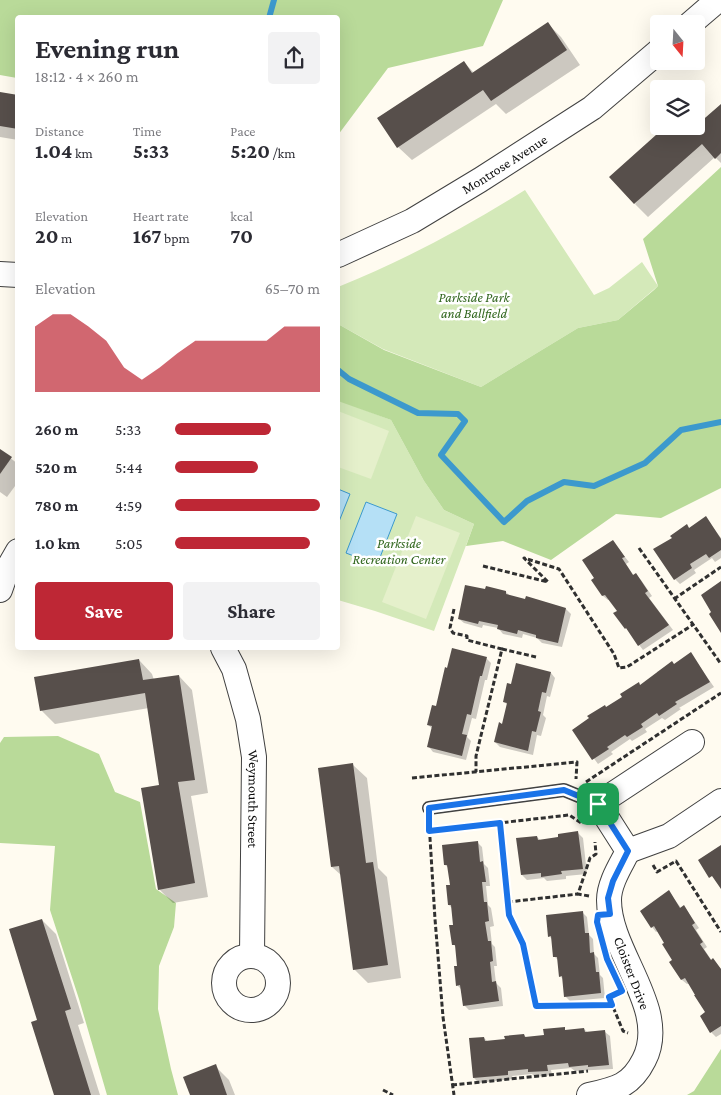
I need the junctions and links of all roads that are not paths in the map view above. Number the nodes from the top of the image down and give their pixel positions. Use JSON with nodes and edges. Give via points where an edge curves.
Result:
{"nodes":[{"id":1,"x":718,"y":0,"type":"edge"},
{"id":2,"x":700,"y":15,"type":"edge"},
{"id":3,"x":650,"y":59,"type":"edge"},
{"id":4,"x":340,"y":254,"type":"edge"},
{"id":5,"x":0,"y":274,"type":"edge"},
{"id":6,"x":15,"y":275,"type":"edge"},
{"id":7,"x":15,"y":556,"type":"edge"},
{"id":8,"x":0,"y":590,"type":"edge"},
{"id":9,"x":224,"y":650,"type":"edge"},
{"id":10,"x":692,"y":742,"type":"dead end"},
{"id":11,"x":721,"y":801,"type":"edge"},
{"id":12,"x":598,"y":804,"type":"junction"},
{"id":13,"x":429,"y":808,"type":"road end"},
{"id":14,"x":638,"y":854,"type":"junction"},
{"id":15,"x":252,"y":955,"type":"dead end"},
{"id":16,"x":589,"y":1095,"type":"edge"}],
"edges":[{"from":1,"to":2,"type":"street"},
{"from":3,"to":4,"type":"street","name":"Montrose Avenue","via":[[592,108],[480,180],[412,222]]},
{"from":5,"to":6,"type":"street"},
{"from":7,"to":8,"type":"street"},
{"from":9,"to":15,"type":"street","name":"Weymouth Street","via":[[234,669],[248,719],[254,757]]},
{"from":10,"to":12,"type":"street"},
{"from":11,"to":14,"type":"street"},
{"from":12,"to":13,"type":"lane","via":[[564,790]]},
{"from":12,"to":14,"type":"street"},
{"from":14,"to":16,"type":"street","name":"Cloister Drive","via":[[618,870],[608,898],[622,950],[643,999],[651,1026],[651,1042],[638,1072],[628,1083]]}]}
